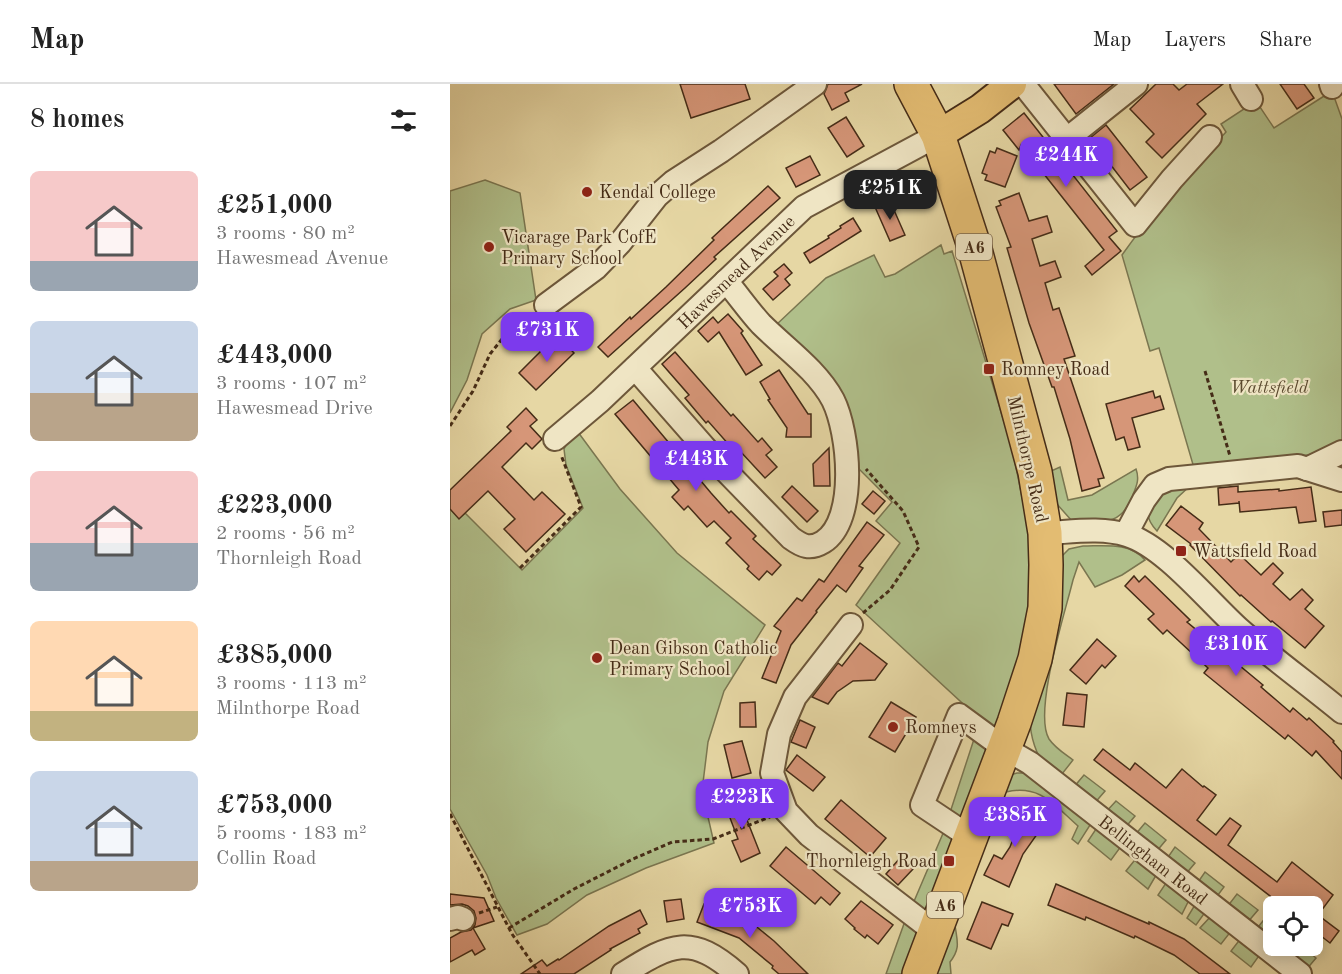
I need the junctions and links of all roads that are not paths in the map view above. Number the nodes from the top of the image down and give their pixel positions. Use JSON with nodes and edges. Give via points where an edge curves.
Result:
{"nodes":[{"id":1,"x":814,"y":84,"type":"edge"},
{"id":2,"x":910,"y":84,"type":"edge"},
{"id":3,"x":1012,"y":84,"type":"edge"},
{"id":4,"x":1023,"y":84,"type":"edge"},
{"id":5,"x":1136,"y":84,"type":"edge"},
{"id":6,"x":938,"y":135,"type":"junction"},
{"id":7,"x":1210,"y":137,"type":"dead end"},
{"id":8,"x":1067,"y":139,"type":"junction"},
{"id":9,"x":726,"y":281,"type":"junction"},
{"id":10,"x":546,"y":305,"type":"road end"},
{"id":11,"x":635,"y":368,"type":"junction"},
{"id":12,"x":556,"y":444,"type":"road end"},
{"id":13,"x":1342,"y":452,"type":"edge"},
{"id":14,"x":1307,"y":469,"type":"junction"},
{"id":15,"x":1342,"y":480,"type":"edge"},
{"id":16,"x":1045,"y":534,"type":"junction"},
{"id":17,"x":1126,"y":534,"type":"junction"},
{"id":18,"x":851,"y":625,"type":"road end"},
{"id":19,"x":1333,"y":698,"type":"edge"},
{"id":20,"x":1342,"y":712,"type":"edge"},
{"id":21,"x":1004,"y":748,"type":"junction"},
{"id":22,"x":970,"y":837,"type":"junction"},
{"id":23,"x":935,"y":932,"type":"junction"},
{"id":24,"x":623,"y":974,"type":"edge"},
{"id":25,"x":737,"y":974,"type":"edge"},
{"id":26,"x":919,"y":974,"type":"edge"},
{"id":27,"x":1300,"y":974,"type":"edge"}],
"edges":[{"from":1,"to":10,"type":"street","via":[[657,196],[596,268]]},
{"from":2,"to":6,"type":"highway","name":"Milnthorpe Road","number":"A6"},
{"from":3,"to":6,"type":"main road"},
{"from":4,"to":8,"type":"street"},
{"from":5,"to":8,"type":"street"},
{"from":6,"to":9,"type":"street","name":"Hawesmead Avenue","via":[[804,207]]},
{"from":6,"to":16,"type":"highway","name":"Milnthorpe Road","number":"A6","via":[[974,246],[1035,472]]},
{"from":7,"to":8,"type":"street","via":[[1135,225]]},
{"from":9,"to":11,"type":"street","name":"Hawesmead Avenue"},
{"from":9,"to":11,"type":"street","via":[[760,322],[814,375],[833,401],[847,445],[843,510],[837,528],[826,540],[814,547],[801,546],[791,538]]},
{"from":11,"to":12,"type":"street","name":"Hawesmead Avenue"},
{"from":13,"to":14,"type":"street"},
{"from":14,"to":15,"type":"street"},
{"from":14,"to":17,"type":"street","via":[[1298,466],[1169,479],[1155,485]]},
{"from":16,"to":17,"type":"street"},
{"from":16,"to":21,"type":"highway","name":"Milnthorpe Road","number":"A6","via":[[1045,608],[1035,659]]},
{"from":17,"to":19,"type":"street","via":[[1159,552],[1238,628]]},
{"from":18,"to":23,"type":"street","via":[[795,697],[779,734],[772,773],[786,811],[809,835]]},
{"from":19,"to":20,"type":"street"},
{"from":21,"to":22,"type":"highway","name":"Milnthorpe Road","number":"A6"},
{"from":21,"to":22,"type":"street","name":"Bellingham Road","via":[[959,716],[922,805]]},
{"from":21,"to":27,"type":"street","name":"Bellingham Road","via":[[1030,763]]},
{"from":22,"to":23,"type":"highway","name":"Milnthorpe Road","number":"A6"},
{"from":23,"to":26,"type":"highway","name":"Milnthorpe Road","number":"A6"},
{"from":24,"to":25,"type":"street","via":[[656,955],[685,947],[717,957]]}]}
